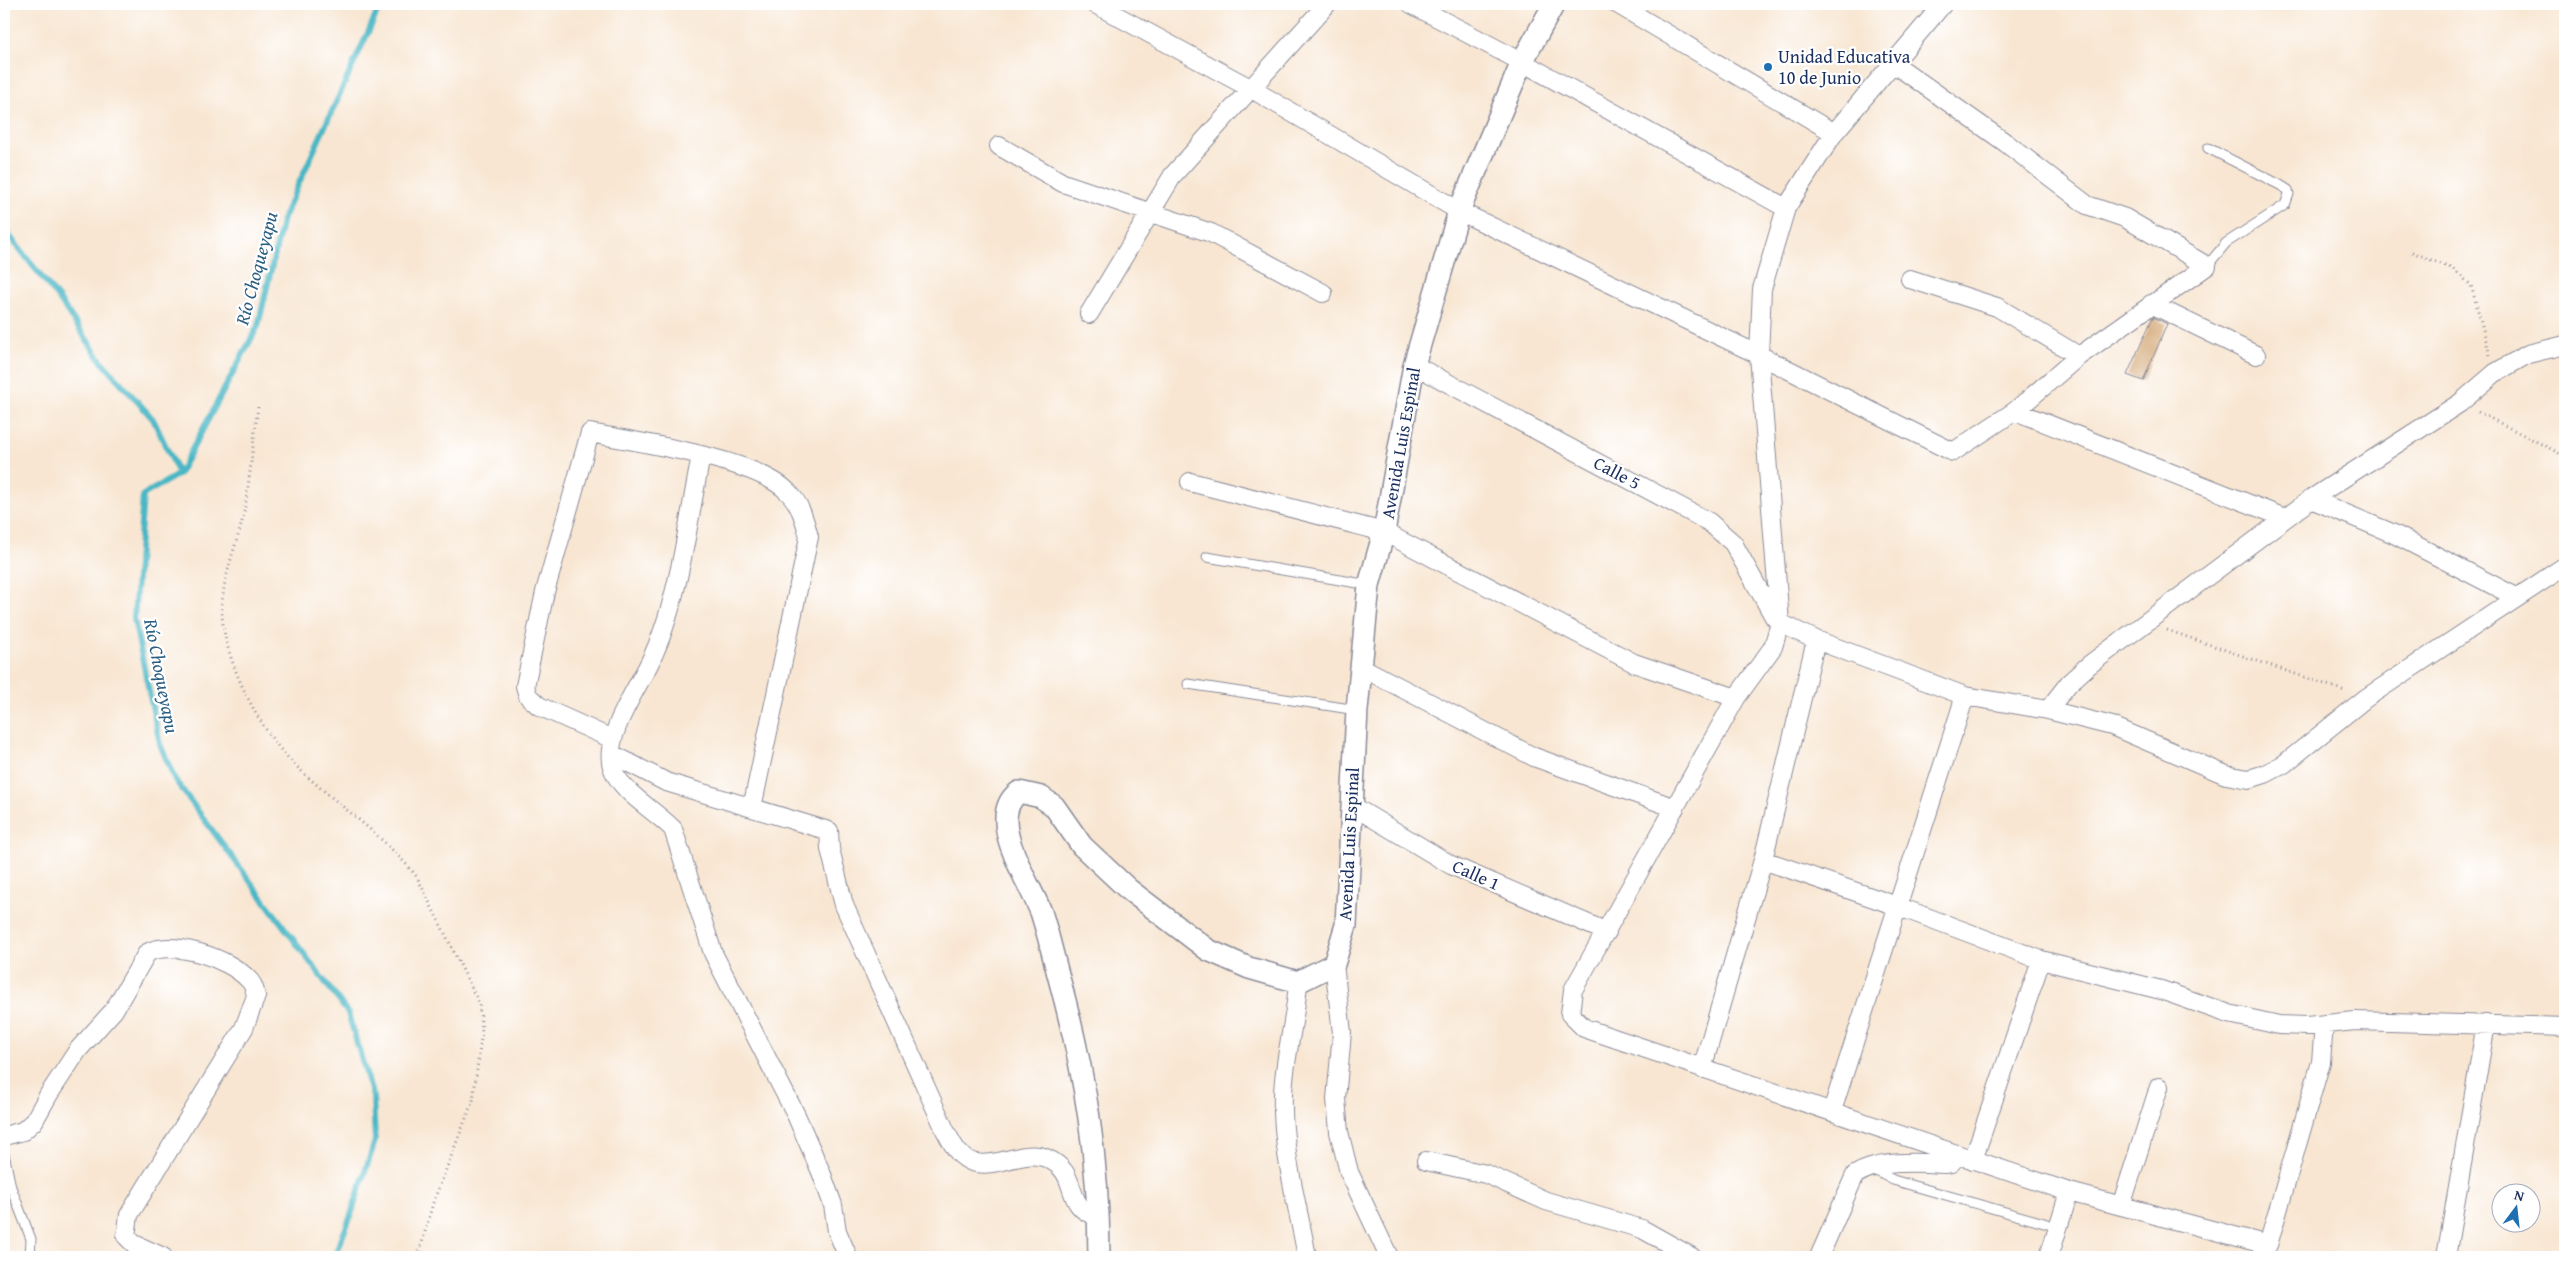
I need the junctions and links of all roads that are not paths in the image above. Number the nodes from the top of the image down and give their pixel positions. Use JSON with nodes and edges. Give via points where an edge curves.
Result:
{"nodes":[{"id":1,"x":1095,"y":4,"type":"edge"},
{"id":2,"x":1327,"y":4,"type":"edge"},
{"id":3,"x":1412,"y":4,"type":"edge"},
{"id":4,"x":1554,"y":4,"type":"edge"},
{"id":5,"x":1617,"y":4,"type":"edge"},
{"id":6,"x":1943,"y":4,"type":"edge"},
{"id":7,"x":1522,"y":62,"type":"junction"},
{"id":8,"x":1894,"y":63,"type":"junction"},
{"id":9,"x":1250,"y":88,"type":"junction"},
{"id":10,"x":1834,"y":133,"type":"junction"},
{"id":11,"x":999,"y":146,"type":"dead end"},
{"id":12,"x":2208,"y":148,"type":"dead end"},
{"id":13,"x":1786,"y":208,"type":"junction"},
{"id":14,"x":1459,"y":211,"type":"junction"},
{"id":15,"x":1150,"y":212,"type":"junction"},
{"id":16,"x":2207,"y":266,"type":"junction"},
{"id":17,"x":1910,"y":279,"type":"dead end"},
{"id":18,"x":1323,"y":293,"type":"dead end"},
{"id":19,"x":2151,"y":304,"type":"junction"},
{"id":20,"x":1089,"y":314,"type":"dead end"},
{"id":21,"x":2565,"y":345,"type":"edge"},
{"id":22,"x":1759,"y":355,"type":"junction"},
{"id":23,"x":2256,"y":355,"type":"dead end"},
{"id":24,"x":2079,"y":356,"type":"junction"},
{"id":25,"x":1414,"y":365,"type":"junction"},
{"id":26,"x":2015,"y":411,"type":"junction"},
{"id":27,"x":701,"y":456,"type":"junction"},
{"id":28,"x":1190,"y":482,"type":"dead end"},
{"id":29,"x":2311,"y":499,"type":"junction"},
{"id":30,"x":2285,"y":518,"type":"junction"},
{"id":31,"x":1384,"y":532,"type":"junction"},
{"id":32,"x":1207,"y":557,"type":"dead end"},
{"id":33,"x":2565,"y":566,"type":"edge"},
{"id":34,"x":1369,"y":585,"type":"junction"},
{"id":35,"x":2516,"y":597,"type":"junction"},
{"id":36,"x":1780,"y":622,"type":"junction"},
{"id":37,"x":1816,"y":640,"type":"junction"},
{"id":38,"x":1361,"y":667,"type":"junction"},
{"id":39,"x":1188,"y":684,"type":"dead end"},
{"id":40,"x":1965,"y":696,"type":"junction"},
{"id":41,"x":1736,"y":698,"type":"junction"},
{"id":42,"x":1357,"y":710,"type":"junction"},
{"id":43,"x":2048,"y":710,"type":"junction"},
{"id":44,"x":612,"y":746,"type":"junction"},
{"id":45,"x":1351,"y":805,"type":"junction"},
{"id":46,"x":752,"y":808,"type":"junction"},
{"id":47,"x":1675,"y":808,"type":"junction"},
{"id":48,"x":1763,"y":860,"type":"junction"},
{"id":49,"x":1897,"y":906,"type":"junction"},
{"id":50,"x":1607,"y":932,"type":"junction"},
{"id":51,"x":2041,"y":960,"type":"junction"},
{"id":52,"x":1334,"y":964,"type":"junction"},
{"id":53,"x":1298,"y":982,"type":"junction"},
{"id":54,"x":2324,"y":1024,"type":"junction"},
{"id":55,"x":2486,"y":1024,"type":"junction"},
{"id":56,"x":2565,"y":1027,"type":"edge"},
{"id":57,"x":1702,"y":1069,"type":"junction"},
{"id":58,"x":2159,"y":1087,"type":"dead end"},
{"id":59,"x":1832,"y":1111,"type":"junction"},
{"id":60,"x":4,"y":1136,"type":"edge"},
{"id":61,"x":4,"y":1154,"type":"edge"},
{"id":62,"x":1965,"y":1158,"type":"junction"},
{"id":63,"x":1426,"y":1161,"type":"dead end"},
{"id":64,"x":1871,"y":1168,"type":"junction"},
{"id":65,"x":2069,"y":1192,"type":"junction"},
{"id":66,"x":2121,"y":1206,"type":"junction"},
{"id":67,"x":1099,"y":1217,"type":"junction"},
{"id":68,"x":2058,"y":1227,"type":"junction"},
{"id":69,"x":132,"y":1251,"type":"edge"},
{"id":70,"x":30,"y":1257,"type":"edge"},
{"id":71,"x":163,"y":1257,"type":"edge"},
{"id":72,"x":848,"y":1257,"type":"edge"},
{"id":73,"x":1099,"y":1257,"type":"edge"},
{"id":74,"x":1307,"y":1257,"type":"edge"},
{"id":75,"x":1389,"y":1257,"type":"edge"},
{"id":76,"x":1692,"y":1257,"type":"edge"},
{"id":77,"x":1820,"y":1257,"type":"edge"},
{"id":78,"x":2049,"y":1257,"type":"edge"},
{"id":79,"x":2446,"y":1257,"type":"edge"}],
"edges":[{"from":1,"to":9,"type":"street"},
{"from":2,"to":9,"type":"street"},
{"from":3,"to":7,"type":"street"},
{"from":4,"to":7,"type":"street","name":"Avenida Luis Espinal"},
{"from":5,"to":10,"type":"street"},
{"from":6,"to":8,"type":"street"},
{"from":7,"to":13,"type":"street"},
{"from":7,"to":14,"type":"street","name":"Avenida Luis Espinal"},
{"from":8,"to":10,"type":"street"},
{"from":8,"to":16,"type":"street","via":[[2087,205],[2124,218]]},
{"from":9,"to":14,"type":"street"},
{"from":9,"to":15,"type":"street","via":[[1173,175]]},
{"from":10,"to":13,"type":"street"},
{"from":11,"to":15,"type":"street","via":[[1063,183]]},
{"from":12,"to":16,"type":"lane","via":[[2280,185],[2289,194],[2285,205],[2226,243]]},
{"from":13,"to":22,"type":"street","via":[[1762,289]]},
{"from":14,"to":22,"type":"street"},
{"from":14,"to":25,"type":"street","name":"Avenida Luis Espinal"},
{"from":15,"to":18,"type":"street","via":[[1211,233]]},
{"from":15,"to":20,"type":"street"},
{"from":16,"to":19,"type":"street"},
{"from":17,"to":24,"type":"street","via":[[1996,307]]},
{"from":19,"to":23,"type":"street"},
{"from":19,"to":24,"type":"street"},
{"from":21,"to":29,"type":"street","via":[[2528,354],[2495,373],[2460,403]]},
{"from":22,"to":26,"type":"street","via":[[1953,452]]},
{"from":22,"to":36,"type":"street"},
{"from":24,"to":26,"type":"street"},
{"from":25,"to":31,"type":"street","name":"Avenida Luis Espinal"},
{"from":25,"to":36,"type":"street","name":"Calle 5","via":[[1708,522],[1734,542],[1767,606]]},
{"from":26,"to":30,"type":"street"},
{"from":27,"to":44,"type":"street","via":[[664,625]]},
{"from":27,"to":44,"type":"street","via":[[590,433],[545,592],[525,686],[528,696],[539,706]]},
{"from":27,"to":46,"type":"street","via":[[760,473],[789,492],[804,517],[809,537]]},
{"from":28,"to":31,"type":"street"},
{"from":29,"to":30,"type":"street"},
{"from":29,"to":35,"type":"street","via":[[2394,534]]},
{"from":30,"to":43,"type":"street","via":[[2069,683]]},
{"from":31,"to":34,"type":"street","name":"Avenida Luis Espinal"},
{"from":31,"to":41,"type":"street","via":[[1634,663]]},
{"from":32,"to":34,"type":"lane"},
{"from":33,"to":35,"type":"street"},
{"from":34,"to":38,"type":"street","name":"Avenida Luis Espinal"},
{"from":35,"to":43,"type":"street","via":[[2366,698],[2284,764],[2250,778],[2226,775],[2112,726]]},
{"from":36,"to":37,"type":"street"},
{"from":36,"to":41,"type":"street","via":[[1773,647]]},
{"from":37,"to":40,"type":"street"},
{"from":37,"to":48,"type":"street"},
{"from":38,"to":42,"type":"street","name":"Avenida Luis Espinal"},
{"from":38,"to":47,"type":"street","via":[[1534,757]]},
{"from":39,"to":42,"type":"lane"},
{"from":40,"to":43,"type":"street"},
{"from":40,"to":49,"type":"street"},
{"from":41,"to":47,"type":"street"},
{"from":42,"to":45,"type":"street","name":"Avenida Luis Espinal"},
{"from":44,"to":46,"type":"street","via":[[666,782]]},
{"from":44,"to":72,"type":"street","via":[[612,767],[624,786],[672,829],[713,953],[796,1115],[821,1172],[833,1205],[837,1231]]},
{"from":45,"to":50,"type":"street","name":"Calle 1","via":[[1451,865]]},
{"from":45,"to":52,"type":"street","name":"Avenida Luis Espinal","via":[[1346,925]]},
{"from":46,"to":67,"type":"street","via":[[829,831],[830,849],[844,905],[946,1132],[960,1155],[971,1162],[984,1164],[1033,1155],[1047,1159],[1067,1174],[1078,1205]]},
{"from":47,"to":50,"type":"street"},
{"from":48,"to":49,"type":"street"},
{"from":48,"to":57,"type":"street"},
{"from":49,"to":51,"type":"street"},
{"from":49,"to":59,"type":"street"},
{"from":50,"to":57,"type":"street","via":[[1573,990],[1570,1014],[1584,1028]]},
{"from":51,"to":54,"type":"street","via":[[2161,990],[2229,1014],[2279,1025]]},
{"from":51,"to":62,"type":"street"},
{"from":52,"to":53,"type":"street"},
{"from":52,"to":75,"type":"street","via":[[1342,1033],[1336,1099],[1339,1132],[1349,1172]]},
{"from":53,"to":67,"type":"street","via":[[1249,968],[1208,950],[1128,889],[1082,846],[1054,806],[1041,796],[1019,792],[1012,798],[1006,810],[1006,837],[1041,913],[1069,1013],[1090,1110]]},
{"from":53,"to":74,"type":"street","via":[[1297,1006],[1284,1075],[1283,1104],[1284,1128]]},
{"from":54,"to":55,"type":"street","via":[[2355,1021]]},
{"from":54,"to":66,"type":"street","via":[[2321,1062],[2268,1245]]},
{"from":55,"to":56,"type":"street"},
{"from":55,"to":79,"type":"street"},
{"from":57,"to":59,"type":"street"},
{"from":58,"to":66,"type":"street"},
{"from":59,"to":62,"type":"street"},
{"from":60,"to":69,"type":"street","via":[[23,1130],[34,1121],[78,1050],[114,1010],[147,953],[156,947],[197,952],[248,978],[256,996],[244,1028],[133,1206],[126,1231]]},
{"from":61,"to":70,"type":"lane","via":[[11,1187],[31,1239]]},
{"from":62,"to":64,"type":"street","via":[[1944,1164],[1912,1163]]},
{"from":62,"to":65,"type":"street"},
{"from":63,"to":76,"type":"street","via":[[1486,1174],[1546,1201],[1642,1229]]},
{"from":64,"to":68,"type":"lane","via":[[1886,1177]]},
{"from":64,"to":77,"type":"street","via":[[1862,1170],[1852,1180]]},
{"from":65,"to":66,"type":"street"},
{"from":65,"to":68,"type":"street"},
{"from":67,"to":73,"type":"street"},
{"from":68,"to":78,"type":"street"},
{"from":69,"to":71,"type":"street"}]}
